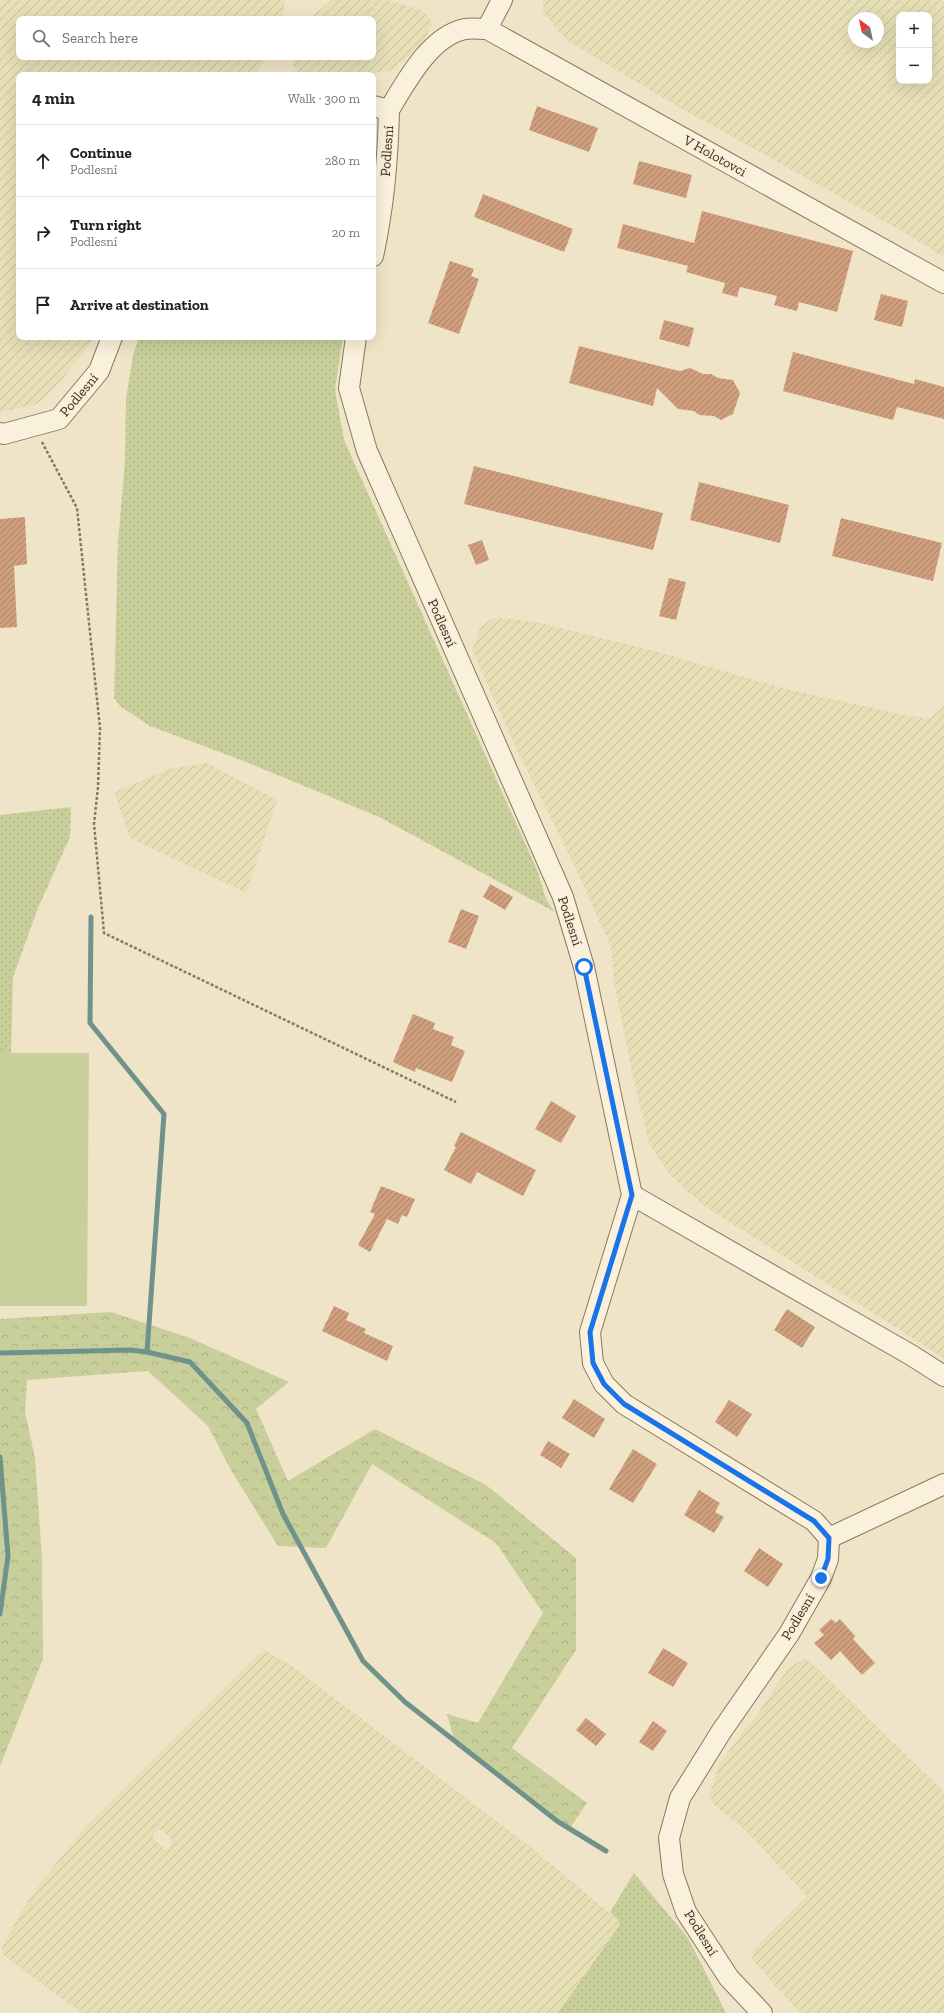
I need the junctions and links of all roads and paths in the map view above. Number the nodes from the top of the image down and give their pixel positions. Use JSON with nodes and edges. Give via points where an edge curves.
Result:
{"nodes":[{"id":1,"x":502,"y":0,"type":"edge"},
{"id":2,"x":487,"y":29,"type":"junction"},
{"id":3,"x":381,"y":108,"type":"edge"},
{"id":4,"x":376,"y":242,"type":"edge"},
{"id":5,"x":944,"y":283,"type":"edge"},
{"id":6,"x":111,"y":340,"type":"edge"},
{"id":7,"x":356,"y":340,"type":"edge"},
{"id":8,"x":34,"y":425,"type":"junction"},
{"id":9,"x":0,"y":433,"type":"edge"},
{"id":10,"x":456,"y":1102,"type":"dead end"},
{"id":11,"x":632,"y":1195,"type":"junction"},
{"id":12,"x":944,"y":1376,"type":"edge"},
{"id":13,"x":944,"y":1484,"type":"edge"},
{"id":14,"x":829,"y":1538,"type":"junction"},
{"id":15,"x":762,"y":2013,"type":"edge"}],
"edges":[{"from":1,"to":2,"type":"street"},
{"from":2,"to":3,"type":"street","via":[[465,29],[448,36],[421,59]]},
{"from":2,"to":5,"type":"street","name":"V Holotovci"},
{"from":3,"to":4,"type":"street","name":"Podlesní","via":[[388,153],[382,213]]},
{"from":6,"to":8,"type":"street","name":"Podlesní","via":[[99,371],[59,419]]},
{"from":7,"to":11,"type":"street","name":"Podlesní","via":[[350,388],[367,451],[563,897],[584,967]]},
{"from":8,"to":9,"type":"street","name":"Podlesní"},
{"from":8,"to":10,"type":"path","via":[[77,508],[100,728],[94,824],[104,933]]},
{"from":11,"to":12,"type":"street","via":[[911,1354]]},
{"from":11,"to":14,"type":"street","name":"Podlesní","via":[[590,1332],[593,1363],[604,1384],[624,1404],[814,1521]]},
{"from":13,"to":14,"type":"street"},
{"from":14,"to":15,"type":"street","name":"Podlesní","via":[[828,1559],[821,1578],[789,1634],[721,1732],[680,1798],[668,1838],[673,1874],[686,1912],[729,1978]]}]}
